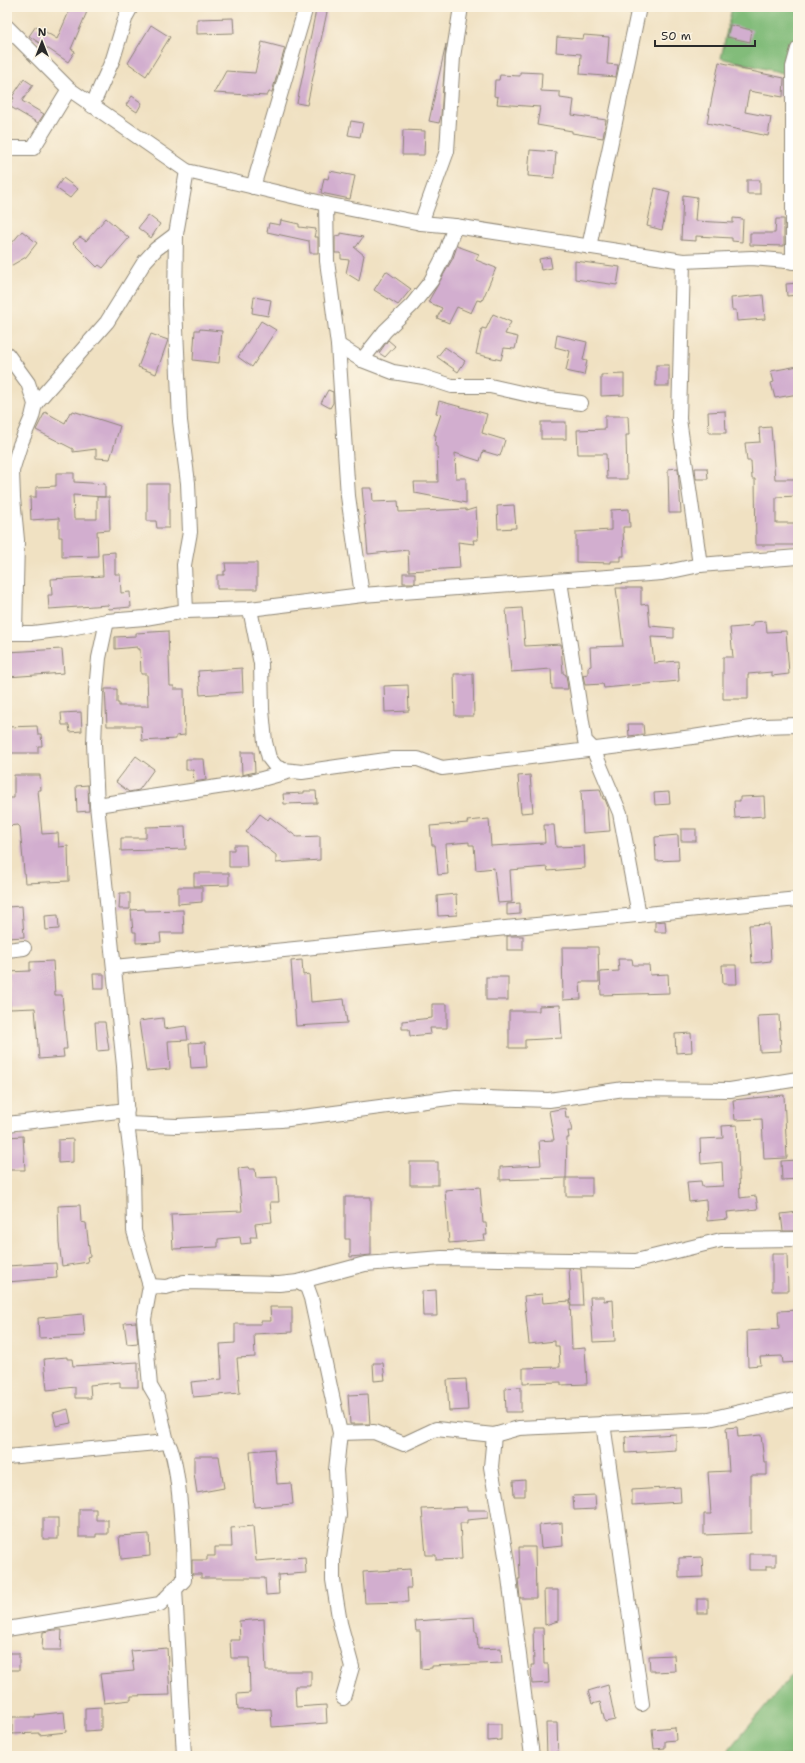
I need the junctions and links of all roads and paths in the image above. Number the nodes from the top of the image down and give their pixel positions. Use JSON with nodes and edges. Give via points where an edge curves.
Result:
{"nodes":[{"id":1,"x":131,"y":7,"type":"edge"},
{"id":2,"x":306,"y":7,"type":"edge"},
{"id":3,"x":461,"y":7,"type":"edge"},
{"id":4,"x":639,"y":7,"type":"edge"},
{"id":5,"x":7,"y":27,"type":"edge"},
{"id":6,"x":798,"y":49,"type":"edge"},
{"id":7,"x":69,"y":89,"type":"junction"},
{"id":8,"x":92,"y":106,"type":"junction"},
{"id":9,"x":7,"y":148,"type":"edge"},
{"id":10,"x":187,"y":171,"type":"junction"},
{"id":11,"x":253,"y":187,"type":"junction"},
{"id":12,"x":326,"y":204,"type":"junction"},
{"id":13,"x":421,"y":223,"type":"junction"},
{"id":14,"x":455,"y":226,"type":"junction"},
{"id":15,"x":176,"y":234,"type":"junction"},
{"id":16,"x":589,"y":247,"type":"junction"},
{"id":17,"x":683,"y":261,"type":"junction"},
{"id":18,"x":795,"y":262,"type":"edge"},
{"id":19,"x":338,"y":345,"type":"junction"},
{"id":20,"x":7,"y":354,"type":"edge"},
{"id":21,"x":362,"y":360,"type":"junction"},
{"id":22,"x":581,"y":403,"type":"dead end"},
{"id":23,"x":35,"y":404,"type":"junction"},
{"id":24,"x":798,"y":557,"type":"edge"},
{"id":25,"x":700,"y":565,"type":"junction"},
{"id":26,"x":560,"y":581,"type":"junction"},
{"id":27,"x":362,"y":595,"type":"junction"},
{"id":28,"x":250,"y":609,"type":"junction"},
{"id":29,"x":186,"y":610,"type":"junction"},
{"id":30,"x":107,"y":621,"type":"junction"},
{"id":31,"x":11,"y":632,"type":"edge"},
{"id":32,"x":798,"y":725,"type":"edge"},
{"id":33,"x":593,"y":749,"type":"junction"},
{"id":34,"x":292,"y":771,"type":"junction"},
{"id":35,"x":97,"y":805,"type":"junction"},
{"id":36,"x":798,"y":899,"type":"edge"},
{"id":37,"x":639,"y":915,"type":"junction"},
{"id":38,"x":24,"y":948,"type":"dead end"},
{"id":39,"x":7,"y":950,"type":"edge"},
{"id":40,"x":114,"y":967,"type":"junction"},
{"id":41,"x":798,"y":1079,"type":"edge"},
{"id":42,"x":127,"y":1110,"type":"junction"},
{"id":43,"x":7,"y":1124,"type":"edge"},
{"id":44,"x":127,"y":1124,"type":"junction"},
{"id":45,"x":798,"y":1239,"type":"edge"},
{"id":46,"x":298,"y":1282,"type":"junction"},
{"id":47,"x":150,"y":1286,"type":"junction"},
{"id":48,"x":798,"y":1399,"type":"edge"},
{"id":49,"x":604,"y":1423,"type":"junction"},
{"id":50,"x":340,"y":1433,"type":"junction"},
{"id":51,"x":494,"y":1435,"type":"junction"},
{"id":52,"x":167,"y":1442,"type":"junction"},
{"id":53,"x":7,"y":1457,"type":"edge"},
{"id":54,"x":175,"y":1588,"type":"junction"},
{"id":55,"x":7,"y":1629,"type":"edge"},
{"id":56,"x":342,"y":1698,"type":"dead end"},
{"id":57,"x":642,"y":1704,"type":"dead end"},
{"id":58,"x":184,"y":1756,"type":"edge"},
{"id":59,"x":532,"y":1756,"type":"edge"}],
"edges":[{"from":1,"to":8,"type":"street","via":[[113,59]]},
{"from":2,"to":11,"type":"street"},
{"from":3,"to":13,"type":"street","via":[[453,57],[447,151]]},
{"from":4,"to":16,"type":"street"},
{"from":5,"to":7,"type":"street"},
{"from":6,"to":18,"type":"street","via":[[793,67]]},
{"from":7,"to":8,"type":"street"},
{"from":7,"to":9,"type":"street","via":[[33,148]]},
{"from":8,"to":10,"type":"street"},
{"from":10,"to":11,"type":"street"},
{"from":10,"to":15,"type":"street"},
{"from":11,"to":12,"type":"street"},
{"from":12,"to":13,"type":"street"},
{"from":12,"to":19,"type":"street","via":[[327,261]]},
{"from":13,"to":14,"type":"street"},
{"from":14,"to":16,"type":"street"},
{"from":14,"to":21,"type":"street","via":[[445,254],[431,281]]},
{"from":15,"to":23,"type":"street","via":[[145,260],[107,322]]},
{"from":15,"to":29,"type":"street","via":[[178,386],[188,483],[190,532],[184,565]]},
{"from":16,"to":17,"type":"street"},
{"from":17,"to":18,"type":"street","via":[[752,258]]},
{"from":17,"to":25,"type":"street","via":[[679,419]]},
{"from":19,"to":21,"type":"street"},
{"from":19,"to":27,"type":"street","via":[[348,496]]},
{"from":20,"to":23,"type":"street","via":[[28,383]]},
{"from":21,"to":22,"type":"street","via":[[393,372],[424,377],[452,386],[490,386],[543,398]]},
{"from":23,"to":31,"type":"street","via":[[12,471],[17,540]]},
{"from":24,"to":25,"type":"street"},
{"from":25,"to":26,"type":"street","via":[[662,573]]},
{"from":26,"to":27,"type":"street"},
{"from":26,"to":33,"type":"street","via":[[585,741]]},
{"from":27,"to":28,"type":"street"},
{"from":28,"to":29,"type":"street"},
{"from":28,"to":34,"type":"street","via":[[261,664],[262,710],[269,758],[276,767]]},
{"from":29,"to":30,"type":"street","via":[[145,618]]},
{"from":30,"to":31,"type":"street","via":[[33,633]]},
{"from":30,"to":35,"type":"street","via":[[99,658],[96,691],[94,744]]},
{"from":32,"to":33,"type":"street","via":[[763,726]]},
{"from":33,"to":34,"type":"street","via":[[442,768],[418,759],[393,759],[302,772]]},
{"from":33,"to":37,"type":"street","via":[[620,813]]},
{"from":34,"to":35,"type":"street","via":[[251,782]]},
{"from":35,"to":40,"type":"street"},
{"from":36,"to":37,"type":"street"},
{"from":37,"to":40,"type":"street"},
{"from":38,"to":39,"type":"street"},
{"from":40,"to":42,"type":"street"},
{"from":41,"to":44,"type":"street","via":[[730,1090],[624,1089],[549,1100],[456,1097],[281,1120],[177,1126]]},
{"from":42,"to":43,"type":"street"},
{"from":42,"to":44,"type":"street"},
{"from":44,"to":47,"type":"street","via":[[133,1170],[134,1230]]},
{"from":45,"to":46,"type":"street","via":[[721,1240],[636,1261],[442,1258],[365,1264]]},
{"from":46,"to":47,"type":"street","via":[[184,1282],[166,1287]]},
{"from":46,"to":50,"type":"street","via":[[306,1287],[311,1298]]},
{"from":47,"to":52,"type":"street","via":[[144,1318],[150,1386],[157,1398]]},
{"from":48,"to":49,"type":"street","via":[[709,1419]]},
{"from":49,"to":51,"type":"street","via":[[519,1428]]},
{"from":49,"to":57,"type":"street"},
{"from":50,"to":51,"type":"street","via":[[374,1432],[404,1444],[436,1429]]},
{"from":50,"to":56,"type":"street","via":[[336,1470],[340,1515],[333,1580],[340,1623],[352,1667]]},
{"from":51,"to":59,"type":"street","via":[[491,1467],[507,1562]]},
{"from":52,"to":53,"type":"street"},
{"from":52,"to":54,"type":"street","via":[[171,1446],[176,1469],[184,1570],[184,1580]]},
{"from":54,"to":55,"type":"street","via":[[160,1604]]},
{"from":54,"to":58,"type":"street"}]}
